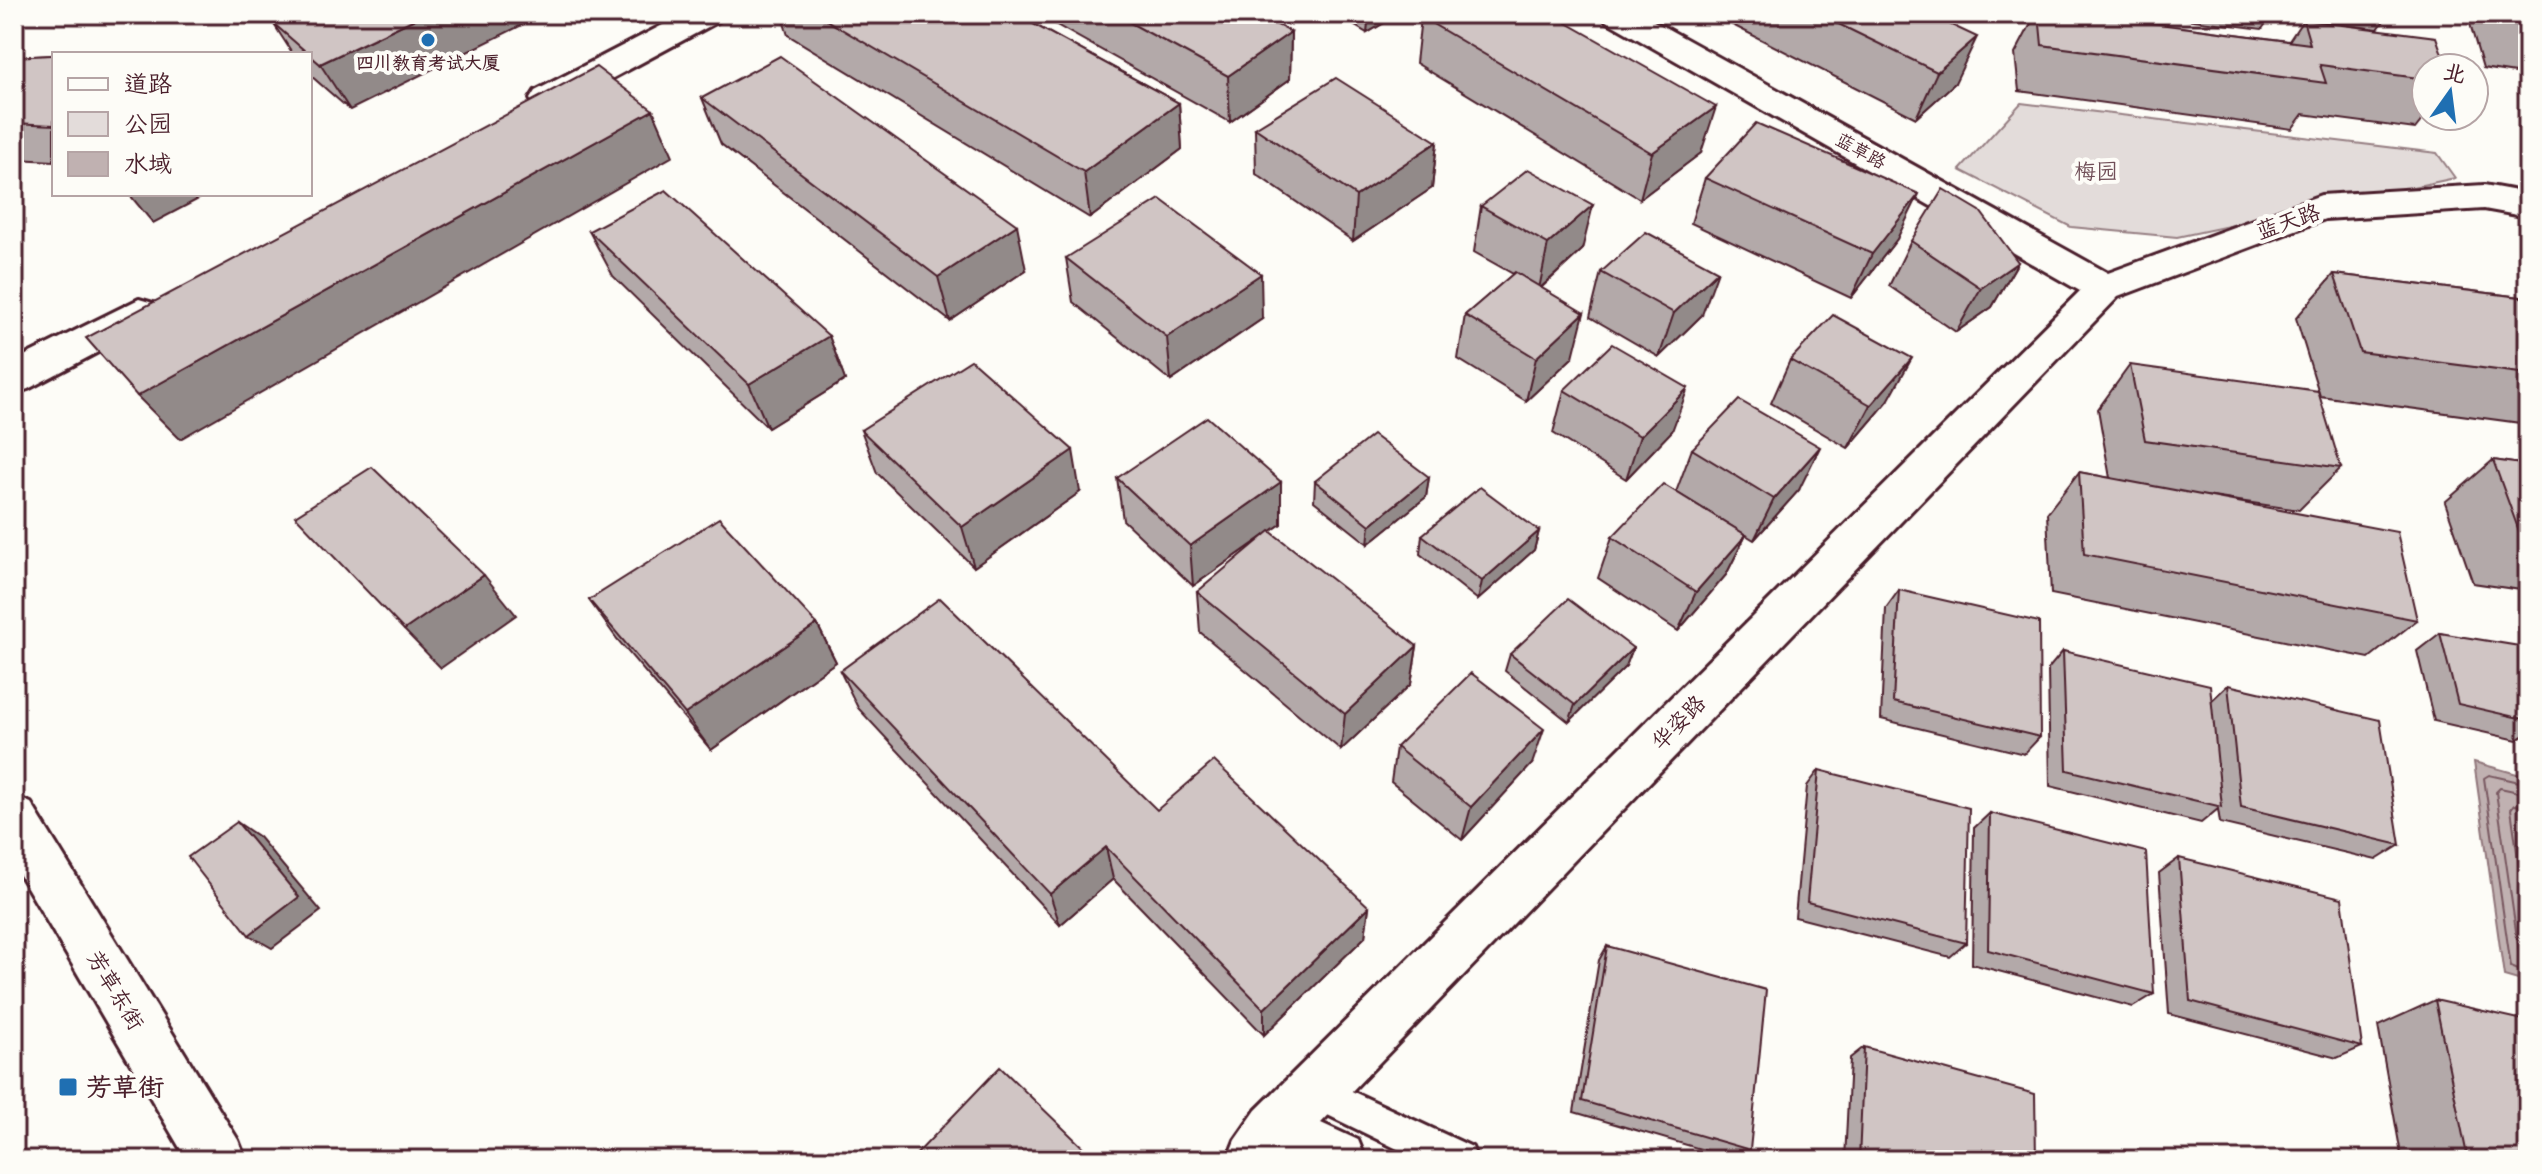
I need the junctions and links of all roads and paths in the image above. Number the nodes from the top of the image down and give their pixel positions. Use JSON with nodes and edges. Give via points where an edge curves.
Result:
{"nodes":[{"id":1,"x":708,"y":14,"type":"edge"},
{"id":2,"x":1617,"y":14,"type":"edge"},
{"id":3,"x":524,"y":111,"type":"edge"},
{"id":4,"x":2528,"y":205,"type":"edge"},
{"id":5,"x":2105,"y":288,"type":"junction"},
{"id":6,"x":170,"y":297,"type":"edge"},
{"id":7,"x":14,"y":379,"type":"edge"},
{"id":8,"x":14,"y":819,"type":"edge"},
{"id":9,"x":1315,"y":1091,"type":"junction"},
{"id":10,"x":1266,"y":1145,"type":"edge"},
{"id":11,"x":218,"y":1160,"type":"edge"},
{"id":12,"x":1338,"y":1160,"type":"edge"},
{"id":13,"x":1459,"y":1160,"type":"edge"}],
"edges":[{"from":1,"to":3,"type":"street"},
{"from":2,"to":5,"type":"street","name":"蓝草路"},
{"from":4,"to":5,"type":"street","name":"蓝天路","via":[[2484,197],[2321,207]]},
{"from":5,"to":9,"type":"street","name":"华姿路"},
{"from":6,"to":7,"type":"street"},
{"from":8,"to":11,"type":"street","name":"芳草东街"},
{"from":9,"to":10,"type":"street","name":"华姿路"},
{"from":9,"to":13,"type":"lane"},
{"from":10,"to":12,"type":"street"}]}
